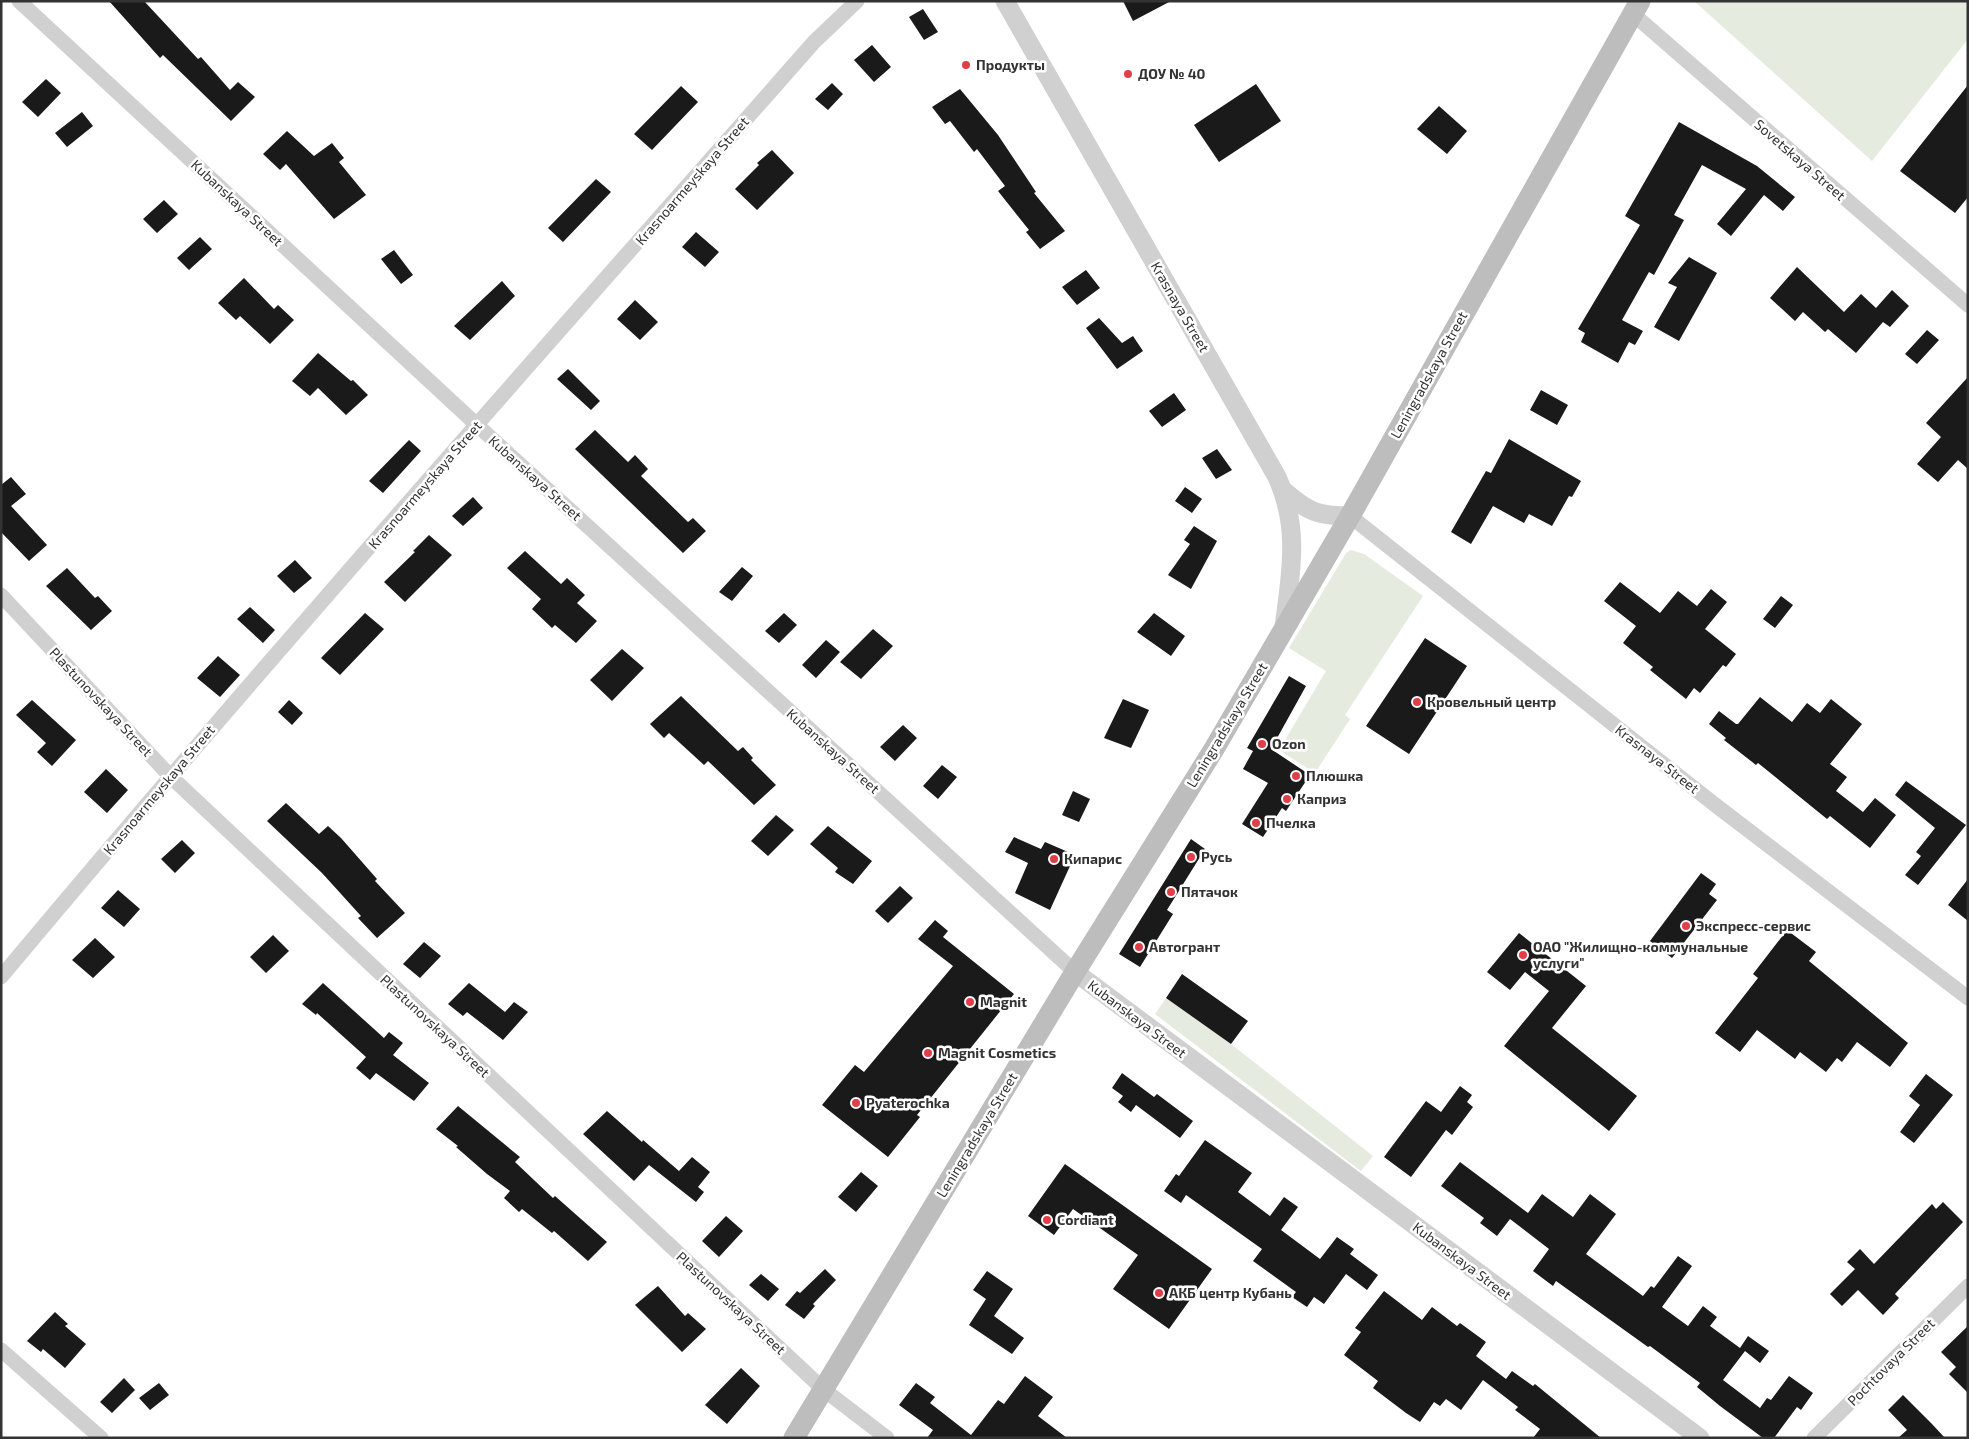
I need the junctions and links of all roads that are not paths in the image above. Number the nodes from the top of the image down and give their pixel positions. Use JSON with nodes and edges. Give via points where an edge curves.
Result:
{"nodes":[{"id":1,"x":19,"y":1,"type":"edge"},
{"id":2,"x":857,"y":1,"type":"edge"},
{"id":3,"x":1005,"y":1,"type":"edge"},
{"id":4,"x":1636,"y":8,"type":"edge"},
{"id":5,"x":1968,"y":305,"type":"edge"},
{"id":6,"x":477,"y":425,"type":"junction"},
{"id":7,"x":1284,"y":491,"type":"junction"},
{"id":8,"x":1350,"y":516,"type":"junction"},
{"id":9,"x":1,"y":595,"type":"edge"},
{"id":10,"x":1284,"y":629,"type":"junction"},
{"id":11,"x":170,"y":776,"type":"junction"},
{"id":12,"x":1075,"y":972,"type":"junction"},
{"id":13,"x":1,"y":977,"type":"edge"},
{"id":14,"x":1968,"y":998,"type":"edge"},
{"id":15,"x":1968,"y":1286,"type":"edge"},
{"id":16,"x":1,"y":1350,"type":"edge"},
{"id":17,"x":823,"y":1390,"type":"junction"},
{"id":18,"x":102,"y":1438,"type":"edge"},
{"id":19,"x":794,"y":1438,"type":"edge"},
{"id":20,"x":887,"y":1438,"type":"edge"},
{"id":21,"x":1700,"y":1438,"type":"edge"},
{"id":22,"x":1814,"y":1438,"type":"edge"}],
"edges":[{"from":1,"to":6,"type":"street","name":"Kubanskaya Street"},
{"from":2,"to":6,"type":"street","name":"Krasnoarmeyskaya Street","via":[[814,42]]},
{"from":3,"to":7,"type":"street","name":"Krasnaya Street"},
{"from":4,"to":5,"type":"street","name":"Sovetskaya Street"},
{"from":4,"to":8,"type":"main road","name":"Leningradskaya Street"},
{"from":6,"to":11,"type":"street","name":"Krasnoarmeyskaya Street"},
{"from":6,"to":12,"type":"street","name":"Kubanskaya Street"},
{"from":7,"to":8,"type":"street","via":[[1302,508],[1317,514]]},
{"from":7,"to":10,"type":"street","name":"Krasnaya Street","via":[[1293,539]]},
{"from":8,"to":10,"type":"main road","name":"Leningradskaya Street"},
{"from":8,"to":14,"type":"street","name":"Krasnaya Street","via":[[1714,804]]},
{"from":9,"to":11,"type":"street","name":"Plastunovskaya Street"},
{"from":10,"to":12,"type":"main road","name":"Leningradskaya Street","via":[[1214,749]]},
{"from":11,"to":13,"type":"street","name":"Krasnoarmeyskaya Street"},
{"from":11,"to":17,"type":"street","name":"Plastunovskaya Street"},
{"from":12,"to":17,"type":"main road","name":"Leningradskaya Street"},
{"from":12,"to":21,"type":"street","name":"Kubanskaya Street"},
{"from":15,"to":22,"type":"street","name":"Pochtovaya Street"},
{"from":16,"to":18,"type":"street"},
{"from":17,"to":19,"type":"main road","name":"Leningradskaya Street"},
{"from":17,"to":20,"type":"street","name":"Plastunovskaya Street"}]}
